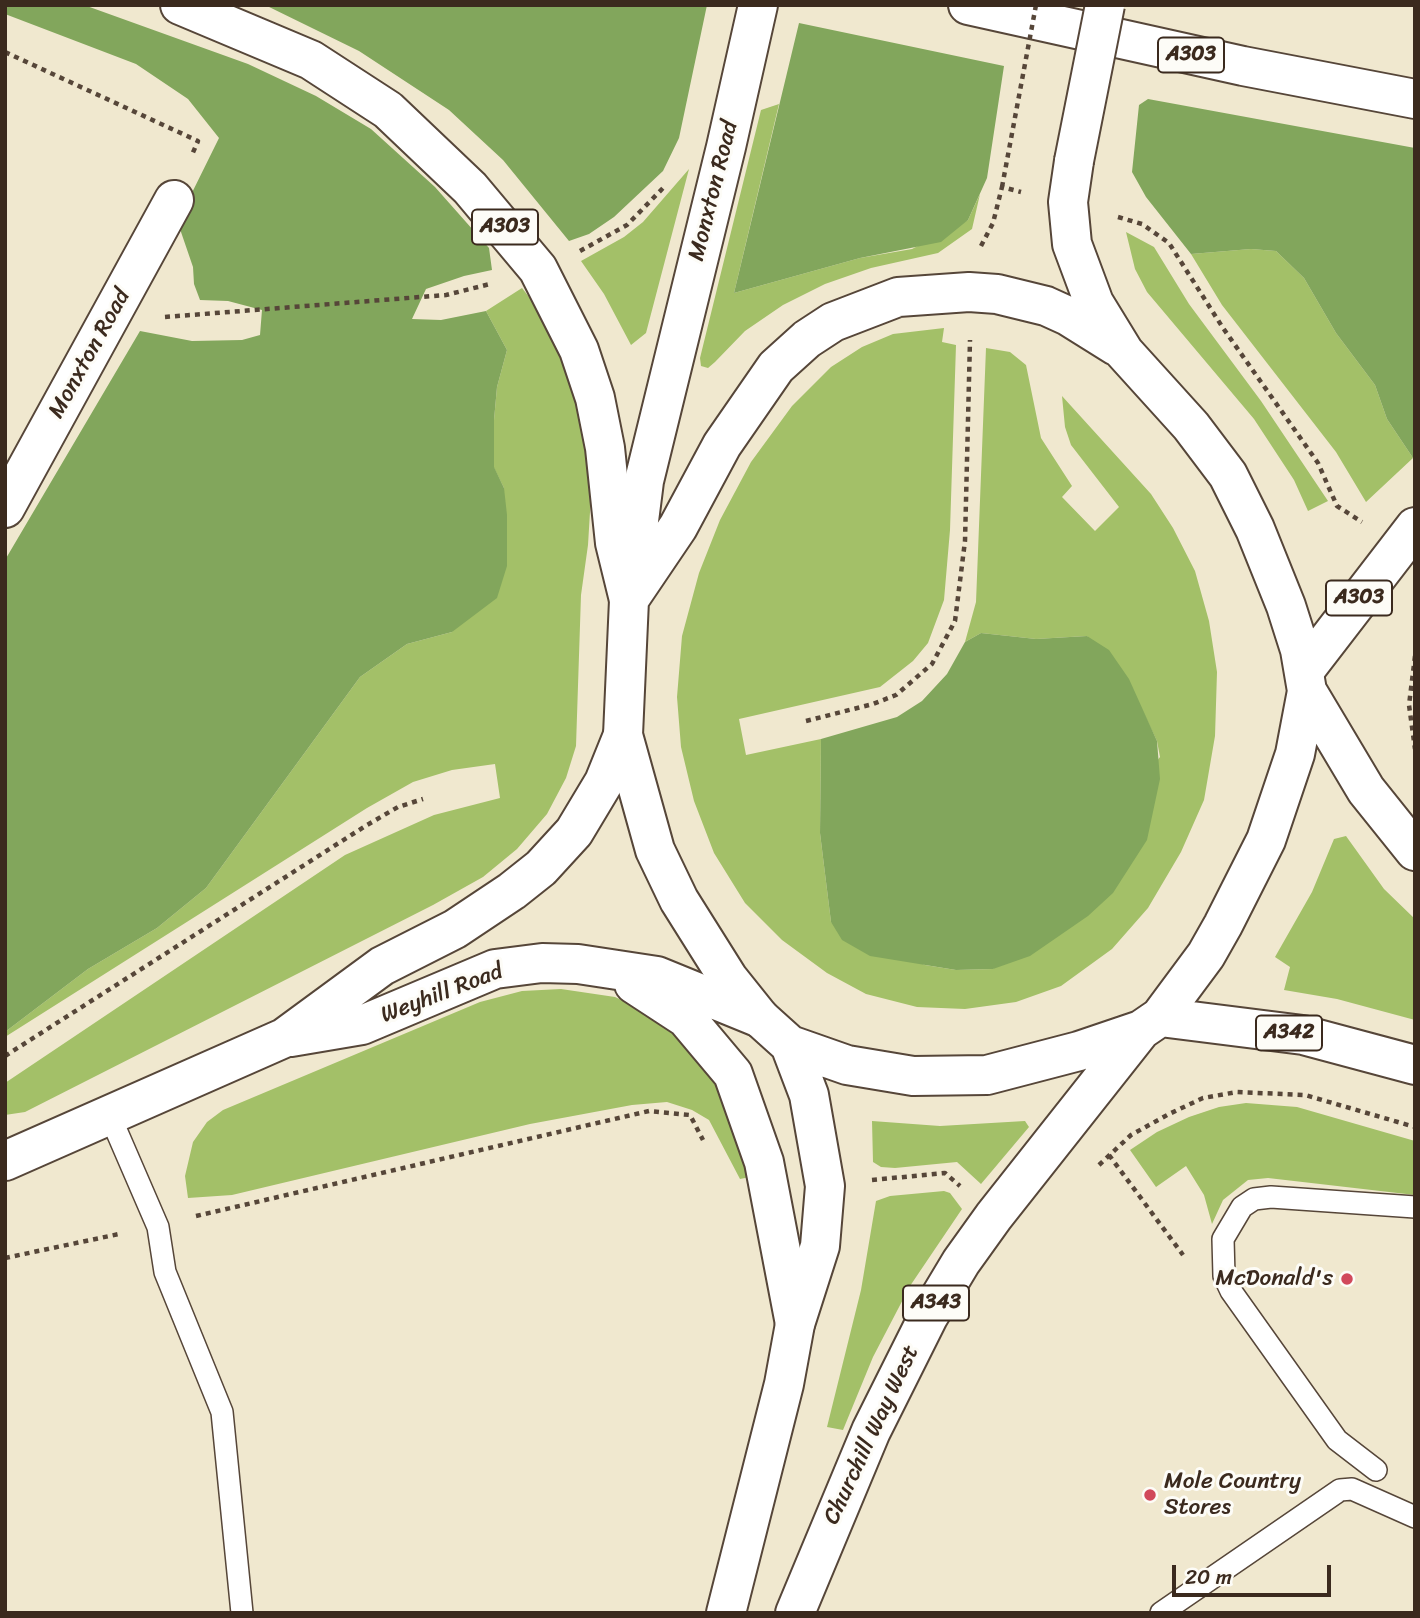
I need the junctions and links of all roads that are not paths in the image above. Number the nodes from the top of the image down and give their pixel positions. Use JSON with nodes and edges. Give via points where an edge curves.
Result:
{"nodes":[{"id":1,"x":180,"y":5,"type":"edge"},
{"id":2,"x":758,"y":5,"type":"edge"},
{"id":3,"x":968,"y":5,"type":"edge"},
{"id":4,"x":1105,"y":5,"type":"edge"},
{"id":5,"x":1415,"y":99,"type":"edge"},
{"id":6,"x":174,"y":200,"type":"road end"},
{"id":7,"x":1124,"y":352,"type":"junction"},
{"id":8,"x":5,"y":508,"type":"edge"},
{"id":9,"x":1406,"y":537,"type":"edge"},
{"id":10,"x":629,"y":600,"type":"junction"},
{"id":11,"x":1306,"y":681,"type":"junction"},
{"id":12,"x":623,"y":735,"type":"junction"},
{"id":13,"x":1415,"y":850,"type":"edge"},
{"id":14,"x":606,"y":969,"type":"junction"},
{"id":15,"x":760,"y":1017,"type":"junction"},
{"id":16,"x":1150,"y":1024,"type":"junction"},
{"id":17,"x":284,"y":1038,"type":"junction"},
{"id":18,"x":790,"y":1045,"type":"junction"},
{"id":19,"x":1415,"y":1065,"type":"edge"},
{"id":20,"x":110,"y":1116,"type":"junction"},
{"id":21,"x":5,"y":1161,"type":"edge"},
{"id":22,"x":1415,"y":1208,"type":"edge"},
{"id":23,"x":795,"y":1324,"type":"junction"},
{"id":24,"x":1376,"y":1470,"type":"dead end"},
{"id":25,"x":1415,"y":1517,"type":"edge"},
{"id":26,"x":242,"y":1613,"type":"edge"},
{"id":27,"x":726,"y":1613,"type":"edge"},
{"id":28,"x":795,"y":1613,"type":"edge"},
{"id":29,"x":1161,"y":1613,"type":"edge"}],
"edges":[{"from":1,"to":10,"type":"main road","number":"A303","via":[[311,60],[388,110],[470,188],[538,270],[579,350],[595,398],[615,542]]},
{"from":2,"to":10,"type":"main road","name":"Monxton Road","via":[[643,481]]},
{"from":3,"to":5,"type":"main road","number":"A303"},
{"from":4,"to":7,"type":"main road","bridge":true,"via":[[1068,202],[1072,244],[1081,271],[1094,303]]},
{"from":6,"to":8,"type":"main road","name":"Monxton Road"},
{"from":7,"to":10,"type":"main road","via":[[1046,306],[969,292],[898,297],[834,322],[776,367],[722,445],[678,527]]},
{"from":7,"to":11,"type":"main road","via":[[1228,475],[1276,581]]},
{"from":9,"to":11,"type":"main road","number":"A303"},
{"from":10,"to":12,"type":"main road"},
{"from":11,"to":13,"type":"main road","via":[[1366,790]]},
{"from":11,"to":16,"type":"main road","name":"Churchill Way West","via":[[1295,754],[1266,840],[1206,955]]},
{"from":12,"to":15,"type":"main road","via":[[654,850],[728,978]]},
{"from":12,"to":17,"type":"main road","name":"Weyhill Road","via":[[598,792],[573,832],[541,868],[455,929],[382,966]]},
{"from":14,"to":15,"type":"main road","name":"Weyhill Road","via":[[657,976]]},
{"from":14,"to":17,"type":"main road","name":"Weyhill Road","via":[[542,963],[495,969],[362,1025]]},
{"from":14,"to":23,"type":"main road","via":[[685,1018],[733,1074],[764,1162]]},
{"from":15,"to":18,"type":"main road"},
{"from":16,"to":18,"type":"main road","via":[[1024,1066],[953,1077],[870,1070]]},
{"from":16,"to":19,"type":"main road","number":"A342","via":[[1303,1035]]},
{"from":16,"to":28,"type":"main road","name":"Churchill Way West","number":"A343","via":[[961,1262],[921,1329],[871,1431]]},
{"from":17,"to":20,"type":"main road","name":"Weyhill Road"},
{"from":18,"to":23,"type":"main road","via":[[809,1095],[825,1186],[820,1246]]},
{"from":20,"to":21,"type":"main road","name":"Weyhill Road"},
{"from":20,"to":26,"type":"lane","via":[[158,1227],[165,1272],[222,1412]]},
{"from":22,"to":24,"type":"lane","via":[[1254,1199],[1241,1207],[1223,1239],[1224,1276],[1231,1291],[1337,1440]]},
{"from":23,"to":27,"type":"main road","via":[[785,1384]]},
{"from":25,"to":29,"type":"lane","via":[[1352,1489],[1340,1490]]}]}
